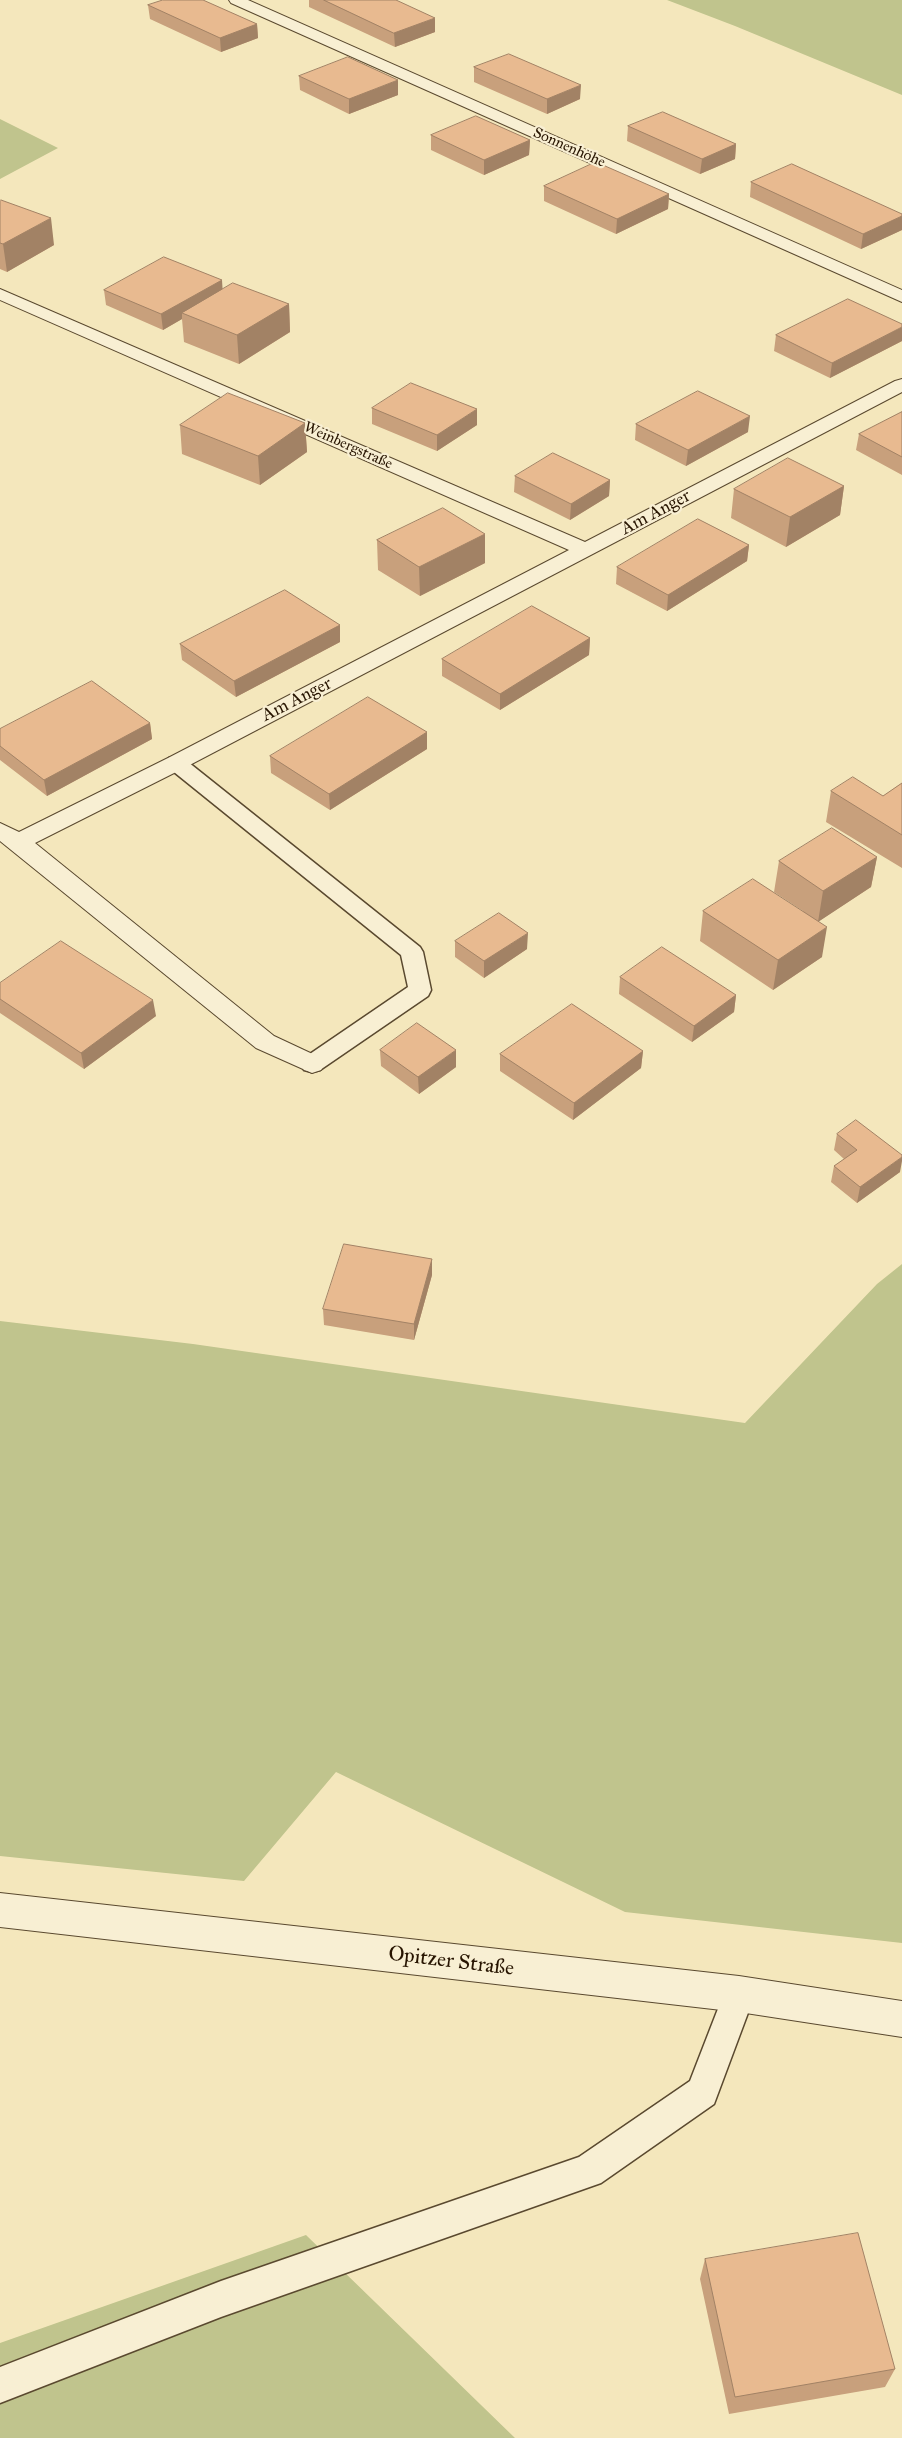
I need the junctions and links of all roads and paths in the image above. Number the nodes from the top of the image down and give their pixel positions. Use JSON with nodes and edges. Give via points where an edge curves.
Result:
{"nodes":[{"id":1,"x":236,"y":0,"type":"edge"},
{"id":2,"x":0,"y":294,"type":"edge"},
{"id":3,"x":902,"y":297,"type":"edge"},
{"id":4,"x":902,"y":385,"type":"edge"},
{"id":5,"x":586,"y":550,"type":"junction"},
{"id":6,"x":176,"y":762,"type":"junction"},
{"id":7,"x":9,"y":837,"type":"edge"},
{"id":8,"x":312,"y":1064,"type":"joint"},
{"id":9,"x":0,"y":1910,"type":"edge"},
{"id":10,"x":739,"y":1994,"type":"junction"},
{"id":11,"x":902,"y":2020,"type":"edge"},
{"id":12,"x":0,"y":2385,"type":"edge"}],
"edges":[{"from":1,"to":3,"type":"street","name":"Sonnenhöhe"},
{"from":2,"to":5,"type":"street","name":"Weinbergstraße"},
{"from":4,"to":5,"type":"street","name":"Am Anger"},
{"from":5,"to":6,"type":"street","name":"Am Anger"},
{"from":6,"to":7,"type":"street","name":"Am Anger"},
{"from":6,"to":8,"type":"lane","via":[[412,952],[420,990]]},
{"from":7,"to":8,"type":"street","name":"Am Anger","via":[[266,1042]]},
{"from":9,"to":10,"type":"street","name":"Opitzer Straße"},
{"from":10,"to":11,"type":"street","name":"Opitzer Straße"},
{"from":10,"to":12,"type":"lane","via":[[702,2092],[589,2171],[221,2299]]}]}
